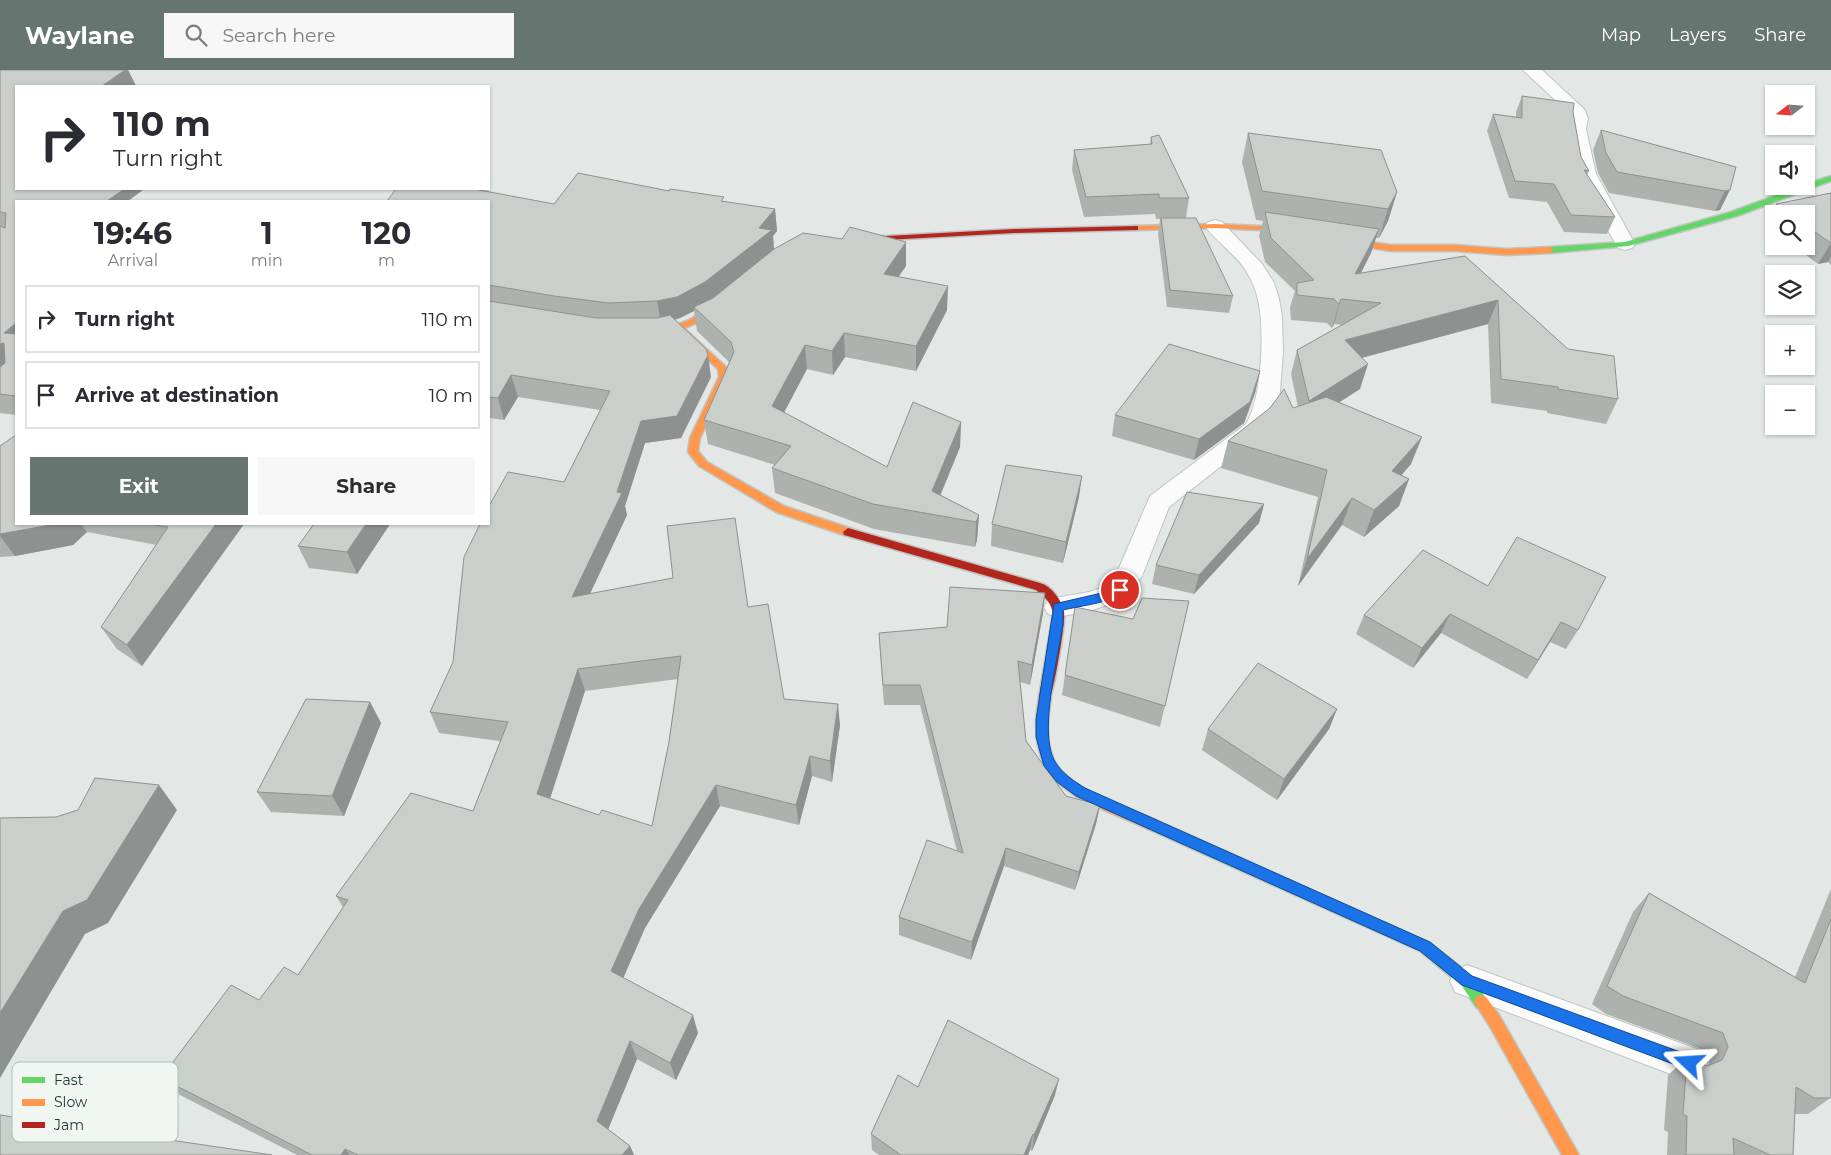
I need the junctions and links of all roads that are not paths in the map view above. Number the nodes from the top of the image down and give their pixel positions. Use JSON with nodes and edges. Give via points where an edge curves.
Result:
{"nodes":[{"id":1,"x":1532,"y":70,"type":"edge"},
{"id":2,"x":1831,"y":178,"type":"edge"},
{"id":3,"x":1215,"y":226,"type":"junction"},
{"id":4,"x":836,"y":242,"type":"edge"},
{"id":5,"x":1625,"y":244,"type":"junction"},
{"id":6,"x":735,"y":295,"type":"edge"},
{"id":7,"x":679,"y":329,"type":"junction"},
{"id":8,"x":640,"y":332,"type":"edge"},
{"id":9,"x":1058,"y":607,"type":"junction"},
{"id":10,"x":1467,"y":981,"type":"junction"},
{"id":11,"x":1689,"y":1063,"type":"edge"},
{"id":12,"x":1571,"y":1155,"type":"edge"}],
"edges":[{"from":1,"to":5,"type":"street","via":[[1575,109],[1586,174]]},
{"from":2,"to":5,"type":"main road","via":[[1734,214]]},
{"from":3,"to":4,"type":"main road","via":[[1004,231]]},
{"from":3,"to":5,"type":"main road","via":[[1259,228],[1390,248],[1507,252]]},
{"from":3,"to":9,"type":"street","via":[[1254,267],[1271,302],[1268,404],[1254,429],[1160,502],[1120,590]]},
{"from":6,"to":7,"type":"main road","via":[[706,317]]},
{"from":7,"to":8,"type":"main road"},
{"from":7,"to":9,"type":"main road","via":[[722,368],[724,377],[695,438],[693,452],[703,464],[780,509],[863,537],[1040,587],[1051,595]]},
{"from":9,"to":10,"type":"main road","via":[[1042,737],[1048,762],[1061,778],[1081,792],[1425,947]]},
{"from":10,"to":11,"type":"street"},
{"from":10,"to":12,"type":"main road","via":[[1494,1020]]}]}
